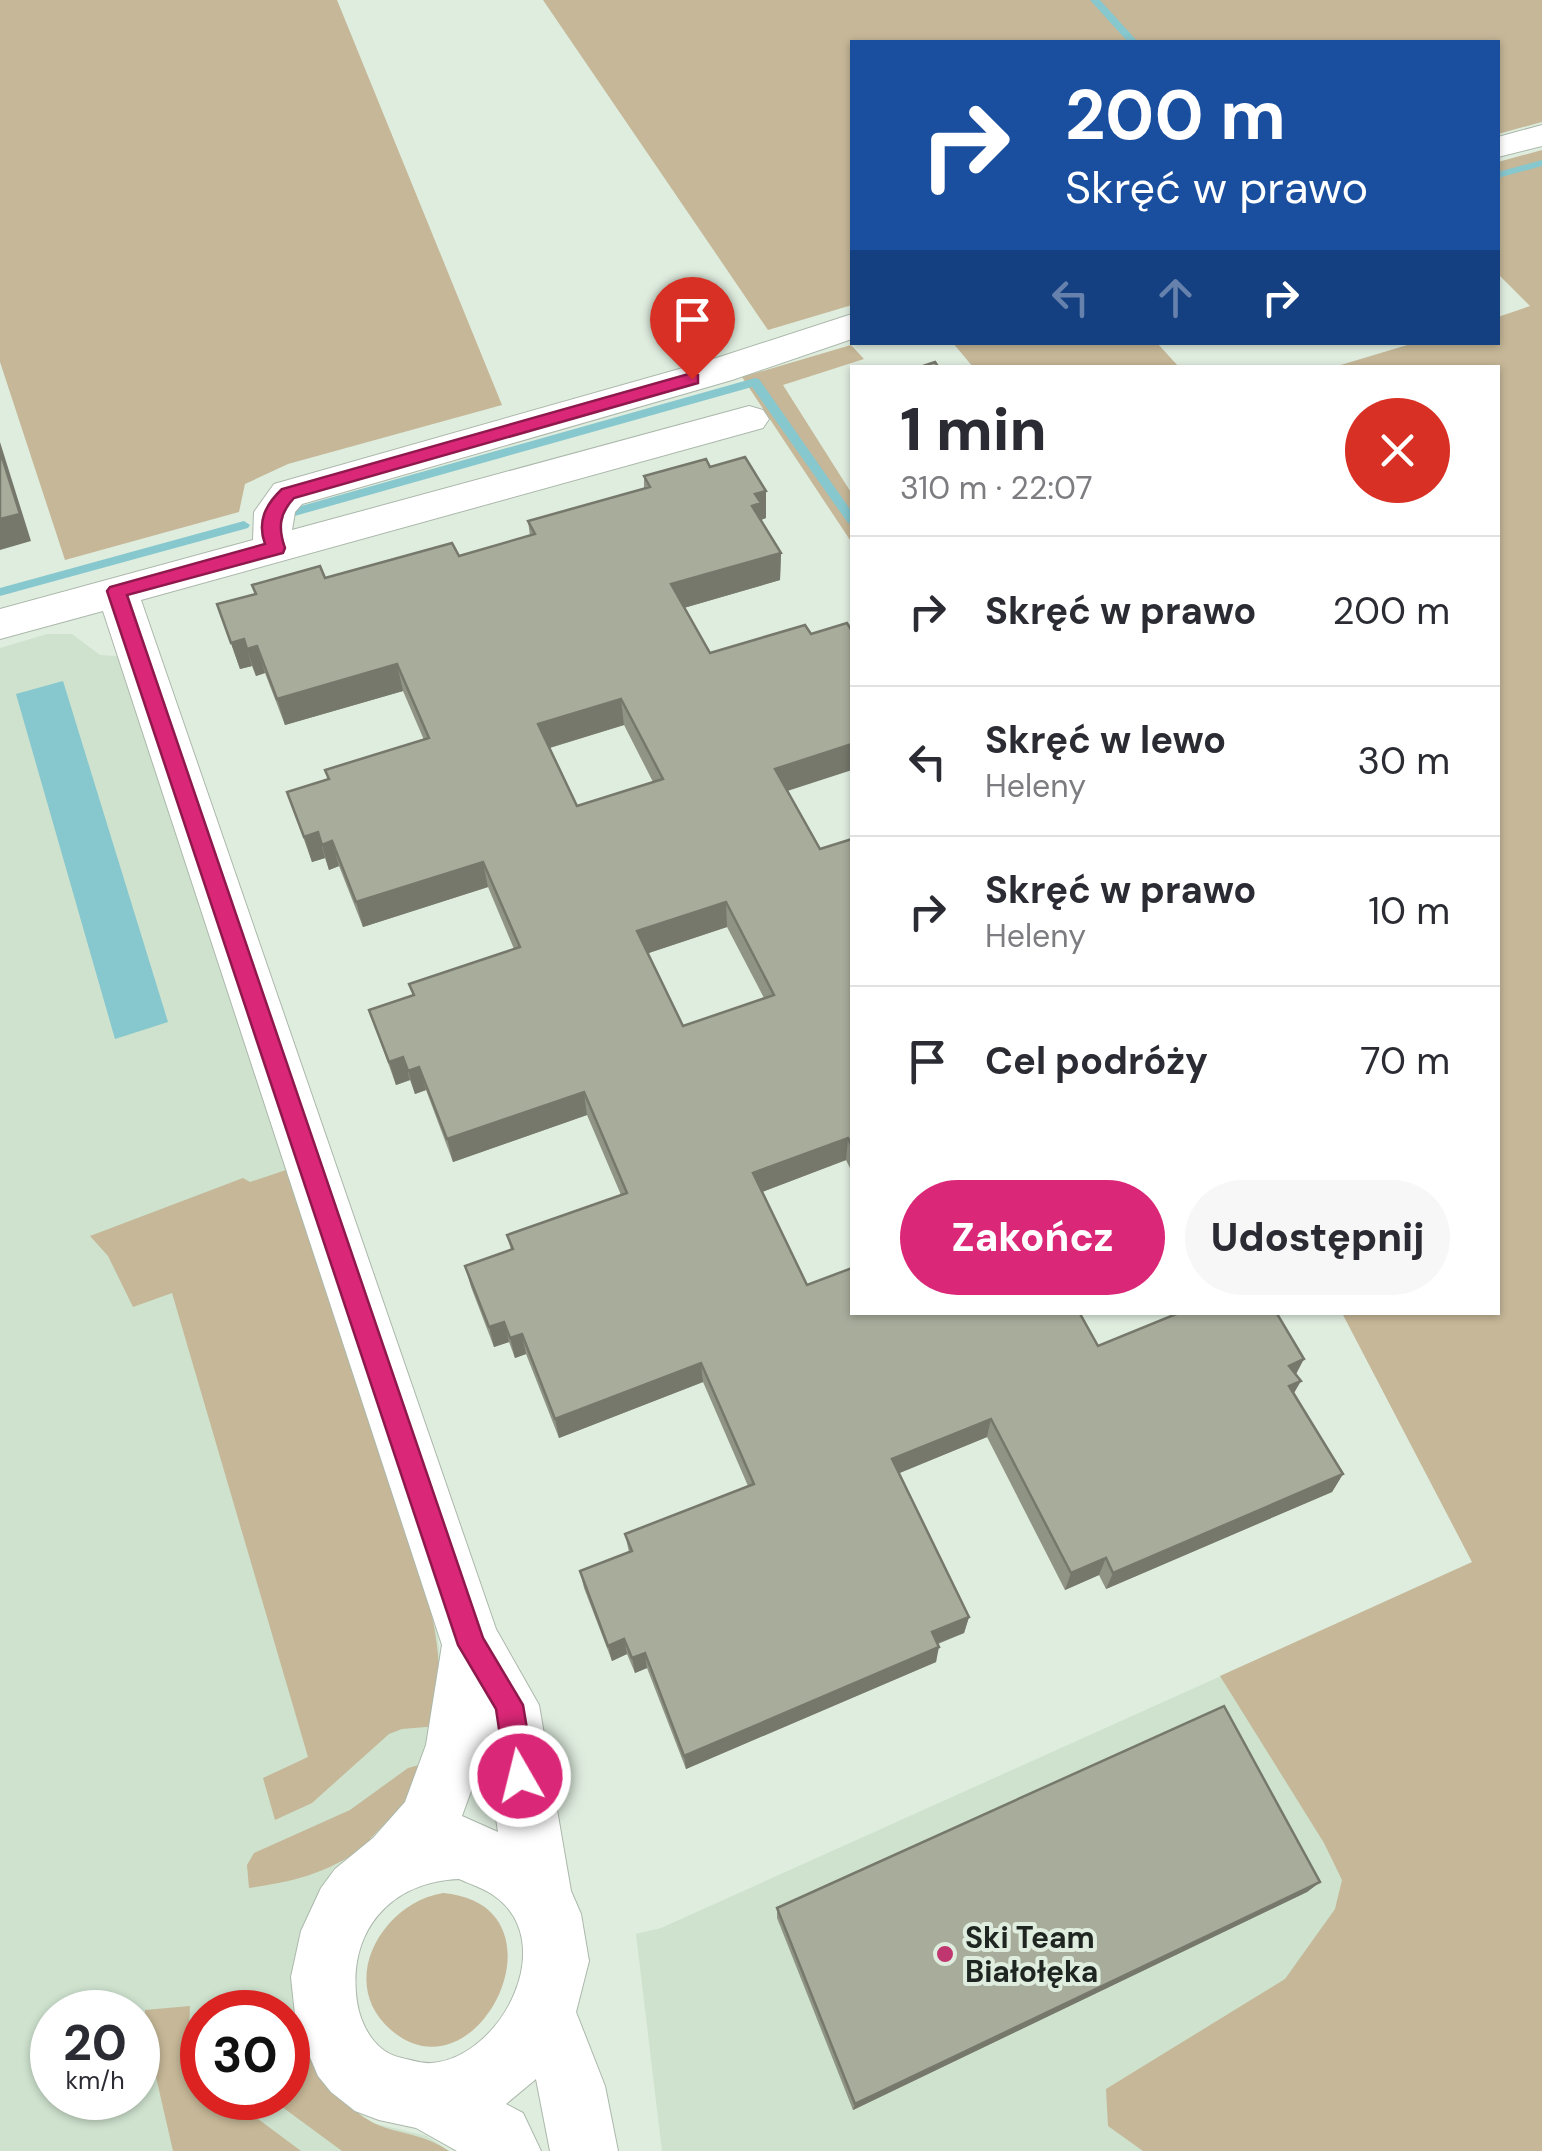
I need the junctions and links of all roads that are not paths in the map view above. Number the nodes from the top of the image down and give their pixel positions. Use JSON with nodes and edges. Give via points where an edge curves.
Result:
{"nodes":[{"id":1,"x":1542,"y":135,"type":"edge"},
{"id":2,"x":1500,"y":146,"type":"edge"},
{"id":3,"x":850,"y":327,"type":"edge"},
{"id":4,"x":749,"y":418,"type":"dead end"},
{"id":5,"x":276,"y":548,"type":"junction"},
{"id":6,"x":116,"y":591,"type":"junction"},
{"id":7,"x":0,"y":624,"type":"edge"},
{"id":8,"x":472,"y":1645,"type":"junction"},
{"id":9,"x":396,"y":1860,"type":"junction"},
{"id":10,"x":540,"y":1898,"type":"junction"},
{"id":11,"x":546,"y":2018,"type":"junction"},
{"id":12,"x":436,"y":2102,"type":"junction"},
{"id":13,"x":507,"y":2151,"type":"edge"},
{"id":14,"x":584,"y":2151,"type":"edge"}],
"edges":[{"from":1,"to":2,"type":"street"},
{"from":3,"to":5,"type":"street","via":[[702,376],[288,494],[274,507],[270,532]]},
{"from":4,"to":5,"type":"street"},
{"from":5,"to":6,"type":"street"},
{"from":6,"to":7,"type":"street"},
{"from":6,"to":8,"type":"street"},
{"from":8,"to":9,"type":"street","via":[[456,1745],[429,1822]]},
{"from":8,"to":10,"type":"street","via":[[509,1705]]},
{"from":9,"to":10,"type":"street","via":[[461,1847],[492,1855],[519,1872]]},
{"from":9,"to":12,"type":"street","via":[[350,1899],[333,1930],[322,2000],[334,2042],[358,2076],[394,2096]]},
{"from":10,"to":11,"type":"street","via":[[557,1956]]},
{"from":11,"to":12,"type":"street","via":[[502,2076],[470,2094]]},
{"from":11,"to":14,"type":"street","via":[[572,2086]]},
{"from":12,"to":13,"type":"street","via":[[498,2137]]}]}
